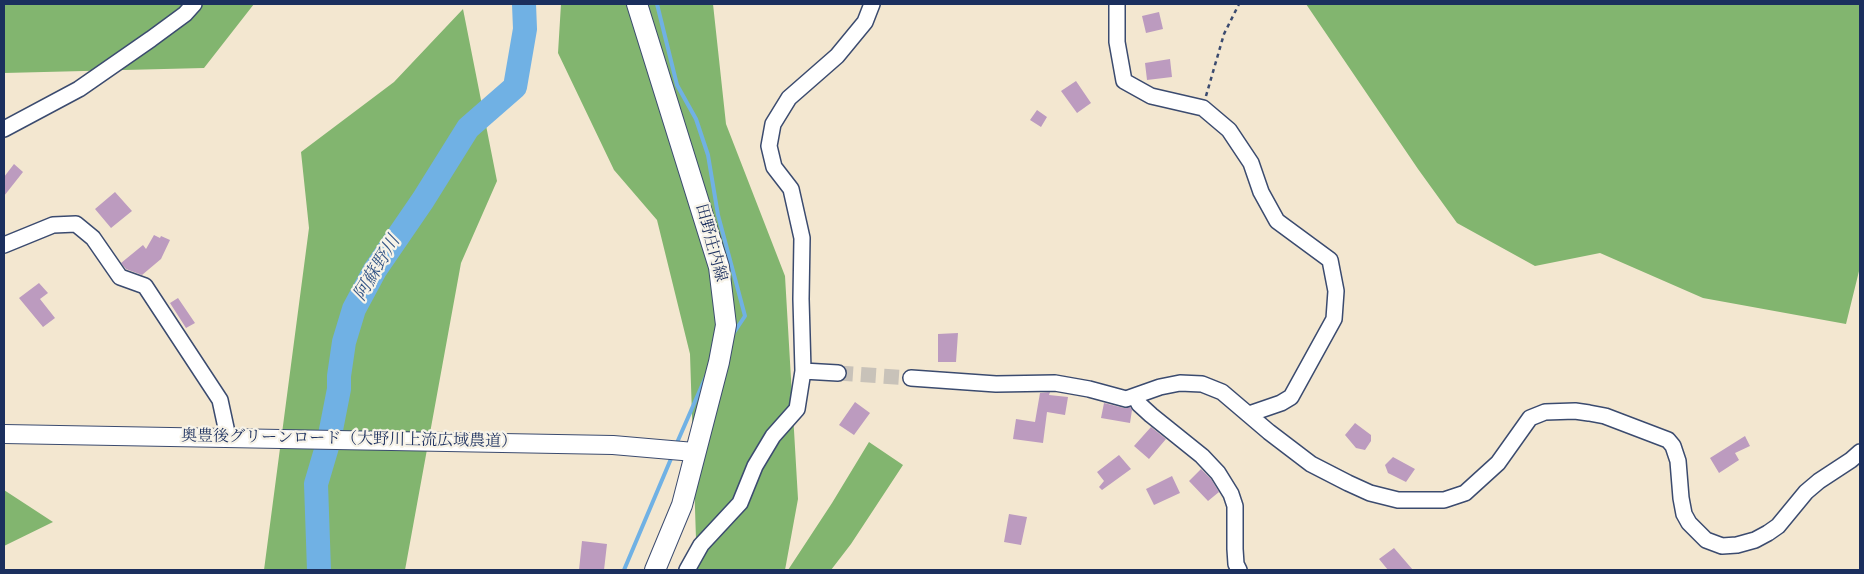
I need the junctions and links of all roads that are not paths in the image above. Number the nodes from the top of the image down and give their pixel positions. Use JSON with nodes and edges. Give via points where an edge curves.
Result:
{"nodes":[{"id":1,"x":194,"y":4,"type":"edge"},
{"id":2,"x":637,"y":4,"type":"edge"},
{"id":3,"x":872,"y":4,"type":"edge"},
{"id":4,"x":1117,"y":4,"type":"edge"},
{"id":5,"x":4,"y":129,"type":"edge"},
{"id":6,"x":4,"y":245,"type":"edge"},
{"id":7,"x":803,"y":371,"type":"junction"},
{"id":8,"x":838,"y":373,"type":"tunnel mouth"},
{"id":9,"x":911,"y":378,"type":"tunnel mouth"},
{"id":10,"x":1136,"y":396,"type":"junction"},
{"id":11,"x":1249,"y":414,"type":"junction"},
{"id":12,"x":4,"y":434,"type":"edge"},
{"id":13,"x":228,"y":437,"type":"junction"},
{"id":14,"x":694,"y":452,"type":"junction"},
{"id":15,"x":1860,"y":452,"type":"edge"},
{"id":16,"x":655,"y":570,"type":"edge"},
{"id":17,"x":687,"y":570,"type":"edge"},
{"id":18,"x":1239,"y":570,"type":"edge"}],
"edges":[{"from":1,"to":5,"type":"street","via":[[185,14],[79,89]]},
{"from":2,"to":14,"type":"main road","name":"田野庄内線","via":[[720,268],[726,325]]},
{"from":3,"to":7,"type":"street","via":[[865,22],[836,56],[789,98],[773,124],[769,146],[774,167],[790,189],[802,238]]},
{"from":4,"to":11,"type":"street","via":[[1116,42],[1124,81],[1150,96],[1203,108],[1229,130],[1251,163],[1261,192],[1277,221],[1330,260],[1336,291],[1334,319],[1291,398]]},
{"from":6,"to":13,"type":"street","via":[[60,225],[76,224],[93,238],[120,277],[145,286],[220,400]]},
{"from":7,"to":8,"type":"street"},
{"from":7,"to":17,"type":"street","via":[[797,409],[773,436],[755,466],[740,503],[701,545]]},
{"from":9,"to":10,"type":"street","via":[[996,384],[1055,383],[1126,399]]},
{"from":10,"to":11,"type":"street","via":[[1180,383],[1202,384],[1222,392]]},
{"from":10,"to":18,"type":"street","via":[[1139,404],[1151,415],[1202,456],[1231,494],[1235,506],[1235,549]]},
{"from":11,"to":15,"type":"street","via":[[1302,458],[1370,493],[1398,500],[1433,500],[1465,493],[1502,458],[1534,415],[1575,411],[1605,416],[1668,440],[1678,460],[1684,514],[1706,540],[1722,546],[1755,540],[1768,533],[1778,526],[1806,492]]},
{"from":12,"to":13,"type":"street","name":"奥豊後グリーンロード（大野川上流広域農道）"},
{"from":13,"to":14,"type":"street","name":"奥豊後グリーンロード（大野川上流広域農道）","via":[[613,445]]},
{"from":14,"to":16,"type":"main road","name":"田野庄内線","via":[[682,505]]}]}
